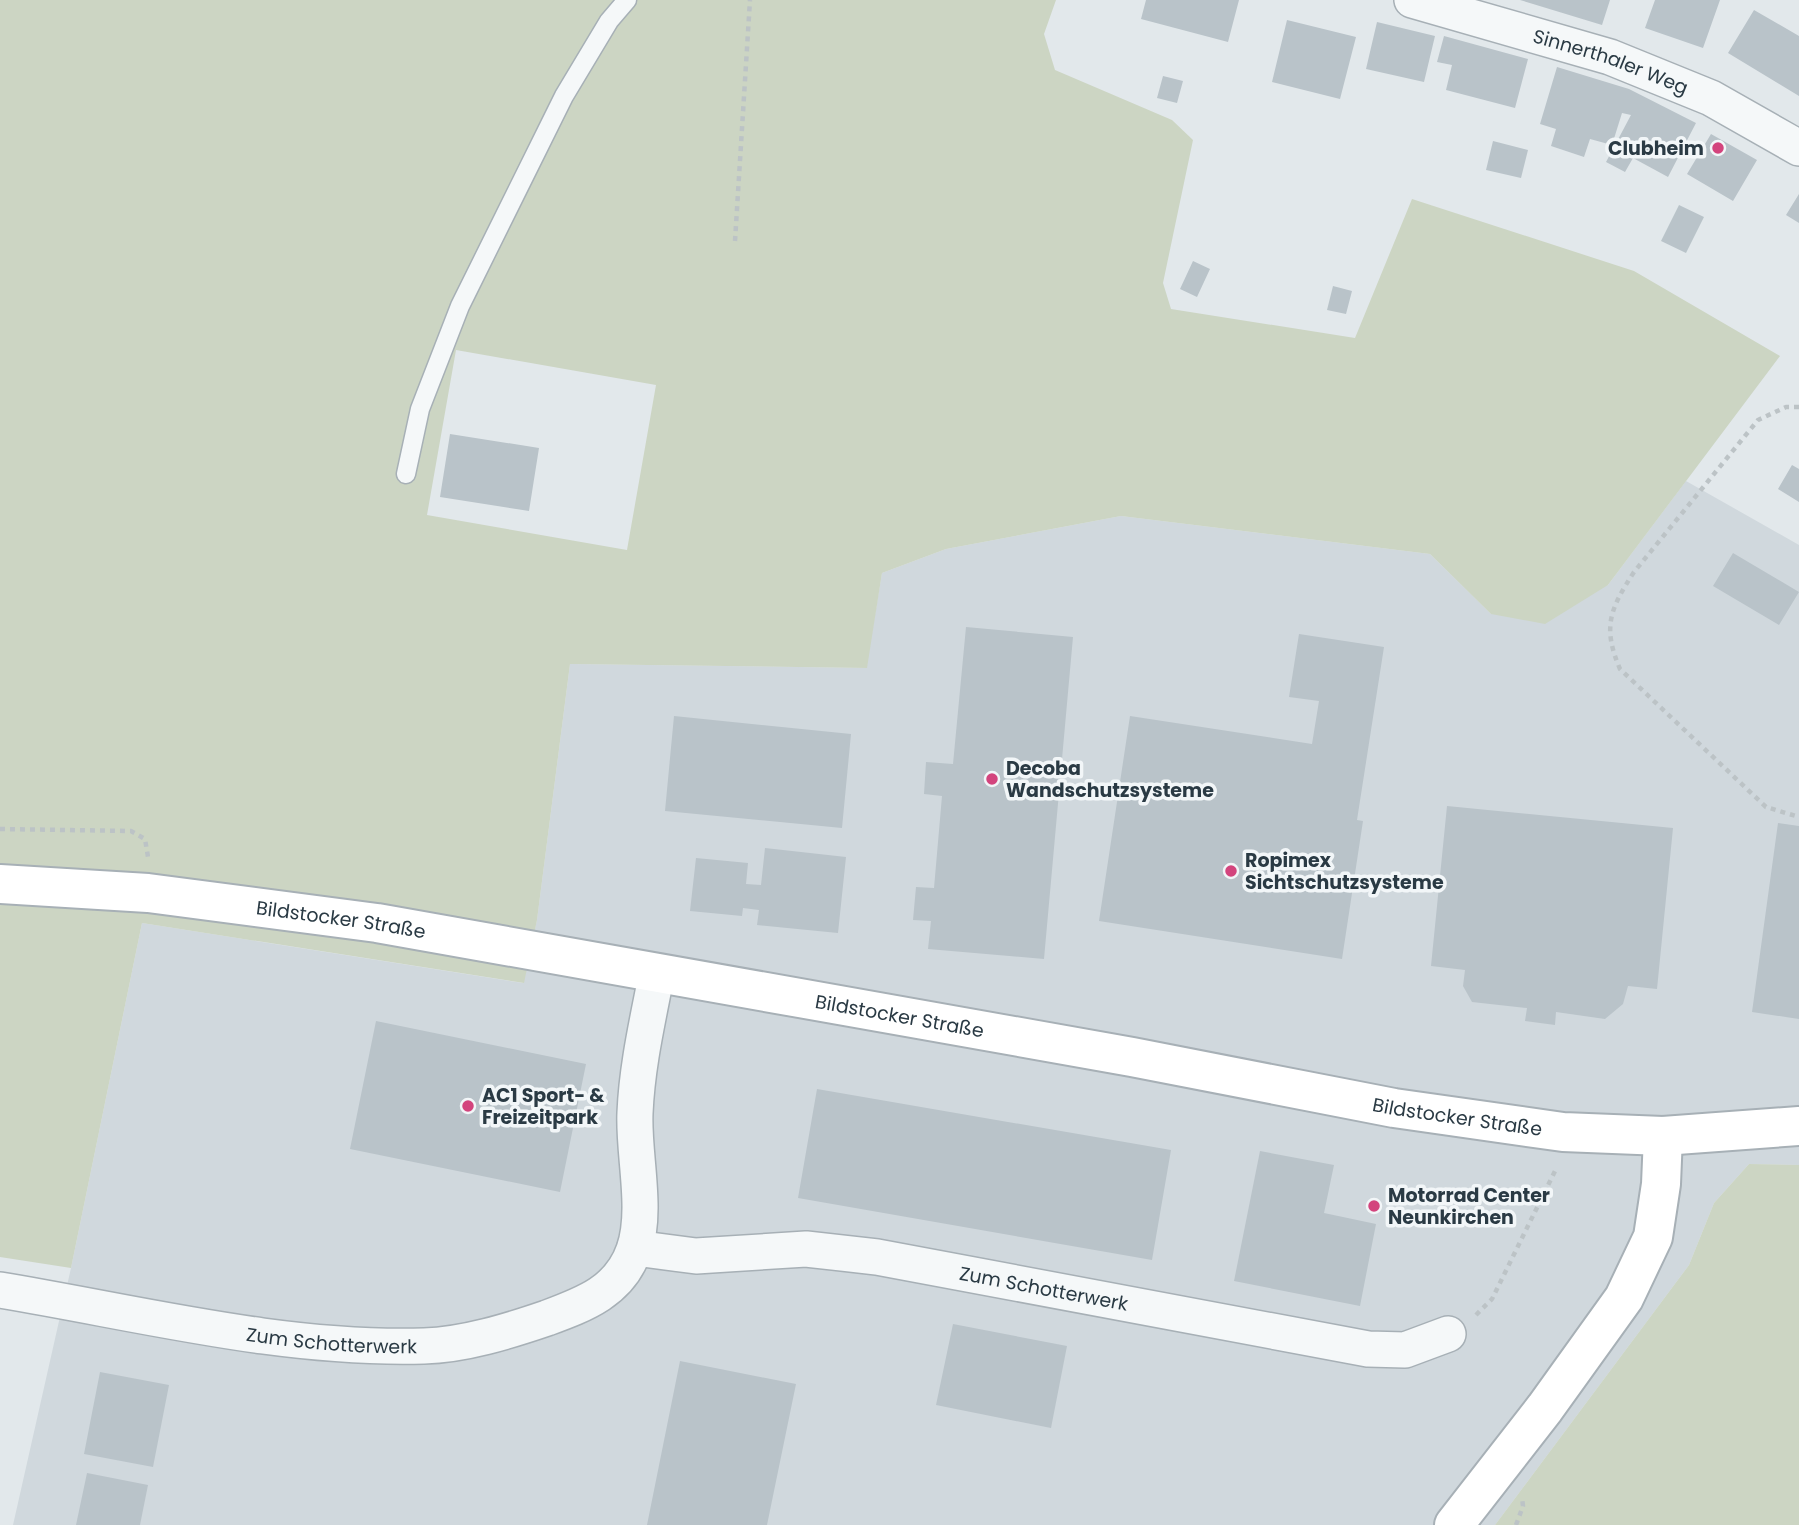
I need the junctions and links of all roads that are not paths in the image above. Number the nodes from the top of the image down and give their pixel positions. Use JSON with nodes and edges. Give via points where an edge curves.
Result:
{"nodes":[{"id":1,"x":627,"y":0,"type":"edge"},
{"id":2,"x":1412,"y":0,"type":"edge"},
{"id":3,"x":1799,"y":148,"type":"edge"},
{"id":4,"x":406,"y":474,"type":"dead end"},
{"id":5,"x":0,"y":884,"type":"edge"},
{"id":6,"x":657,"y":972,"type":"junction"},
{"id":7,"x":1799,"y":1126,"type":"edge"},
{"id":8,"x":1663,"y":1136,"type":"junction"},
{"id":9,"x":635,"y":1248,"type":"junction"},
{"id":10,"x":0,"y":1290,"type":"edge"},
{"id":11,"x":1448,"y":1334,"type":"road end"},
{"id":12,"x":1454,"y":1525,"type":"edge"}],
"edges":[{"from":1,"to":4,"type":"lane","via":[[609,21],[564,96],[460,306],[420,409]]},
{"from":2,"to":3,"type":"street","name":"Sinnerthaler Weg","via":[[1610,57],[1711,98]]},
{"from":5,"to":6,"type":"main road","name":"Bildstocker Straße","via":[[148,893],[377,923]]},
{"from":6,"to":8,"type":"main road","name":"Bildstocker Straße","via":[[1394,1108],[1563,1132]]},
{"from":6,"to":9,"type":"street","name":"Zum Schotterwerk","via":[[635,1115],[640,1196]]},
{"from":7,"to":8,"type":"main road","name":"Bildstocker Straße"},
{"from":8,"to":12,"type":"main road","via":[[1653,1237],[1624,1298]]},
{"from":9,"to":10,"type":"street","name":"Zum Schotterwerk","via":[[617,1283],[577,1307],[508,1331],[425,1346],[215,1329]]},
{"from":9,"to":11,"type":"street","name":"Zum Schotterwerk","via":[[696,1256],[806,1249],[877,1257],[1368,1349],[1405,1350]]}]}
